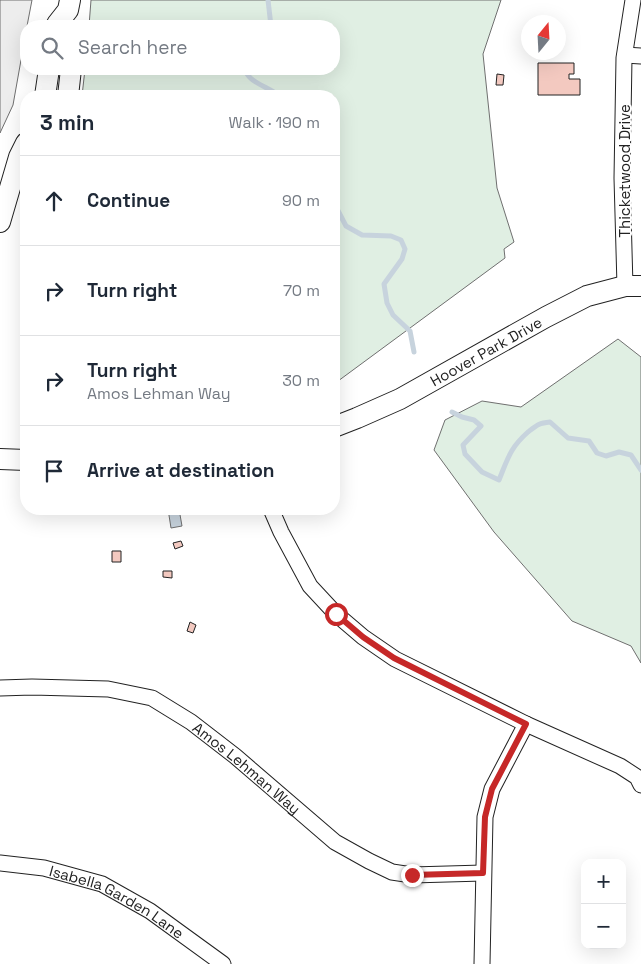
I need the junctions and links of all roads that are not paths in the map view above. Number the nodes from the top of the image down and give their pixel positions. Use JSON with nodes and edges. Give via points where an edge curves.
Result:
{"nodes":[{"id":1,"x":633,"y":0,"type":"edge"},
{"id":2,"x":625,"y":56,"type":"junction"},
{"id":3,"x":641,"y":56,"type":"edge"},
{"id":4,"x":48,"y":75,"type":"edge"},
{"id":5,"x":70,"y":75,"type":"edge"},
{"id":6,"x":46,"y":90,"type":"edge"},
{"id":7,"x":69,"y":90,"type":"edge"},
{"id":8,"x":20,"y":155,"type":"edge"},
{"id":9,"x":20,"y":182,"type":"edge"},
{"id":10,"x":9,"y":192,"type":"junction"},
{"id":11,"x":0,"y":222,"type":"edge"},
{"id":12,"x":633,"y":286,"type":"edge"},
{"id":13,"x":340,"y":425,"type":"edge"},
{"id":14,"x":0,"y":459,"type":"edge"},
{"id":15,"x":20,"y":460,"type":"edge"},
{"id":16,"x":274,"y":515,"type":"edge"},
{"id":17,"x":0,"y":688,"type":"edge"},
{"id":18,"x":526,"y":724,"type":"junction"},
{"id":19,"x":641,"y":785,"type":"edge"},
{"id":20,"x":0,"y":863,"type":"edge"},
{"id":21,"x":483,"y":873,"type":"junction"},
{"id":22,"x":223,"y":964,"type":"edge"},
{"id":23,"x":482,"y":964,"type":"edge"}],
"edges":[{"from":1,"to":2,"type":"street","name":"Thicketwood Drive"},
{"from":2,"to":3,"type":"street"},
{"from":2,"to":12,"type":"street","name":"Thicketwood Drive","via":[[622,178]]},
{"from":4,"to":6,"type":"street"},
{"from":5,"to":7,"type":"street"},
{"from":8,"to":10,"type":"street"},
{"from":9,"to":10,"type":"street"},
{"from":10,"to":11,"type":"street"},
{"from":12,"to":13,"type":"street","name":"Hoover Park Drive","via":[[587,296],[400,399]]},
{"from":14,"to":15,"type":"street"},
{"from":16,"to":18,"type":"street","via":[[310,586],[363,637],[394,658]]},
{"from":17,"to":21,"type":"street","name":"Amos Lehman Way","via":[[108,689],[152,698],[191,722],[235,756],[335,842],[369,861],[392,872],[412,875]]},
{"from":18,"to":19,"type":"street","via":[[620,766],[636,777]]},
{"from":18,"to":21,"type":"street","via":[[492,789],[485,817]]},
{"from":20,"to":22,"type":"street","name":"Isabella Garden Lane","via":[[44,868],[102,884],[150,911]]},
{"from":21,"to":23,"type":"street"}]}
